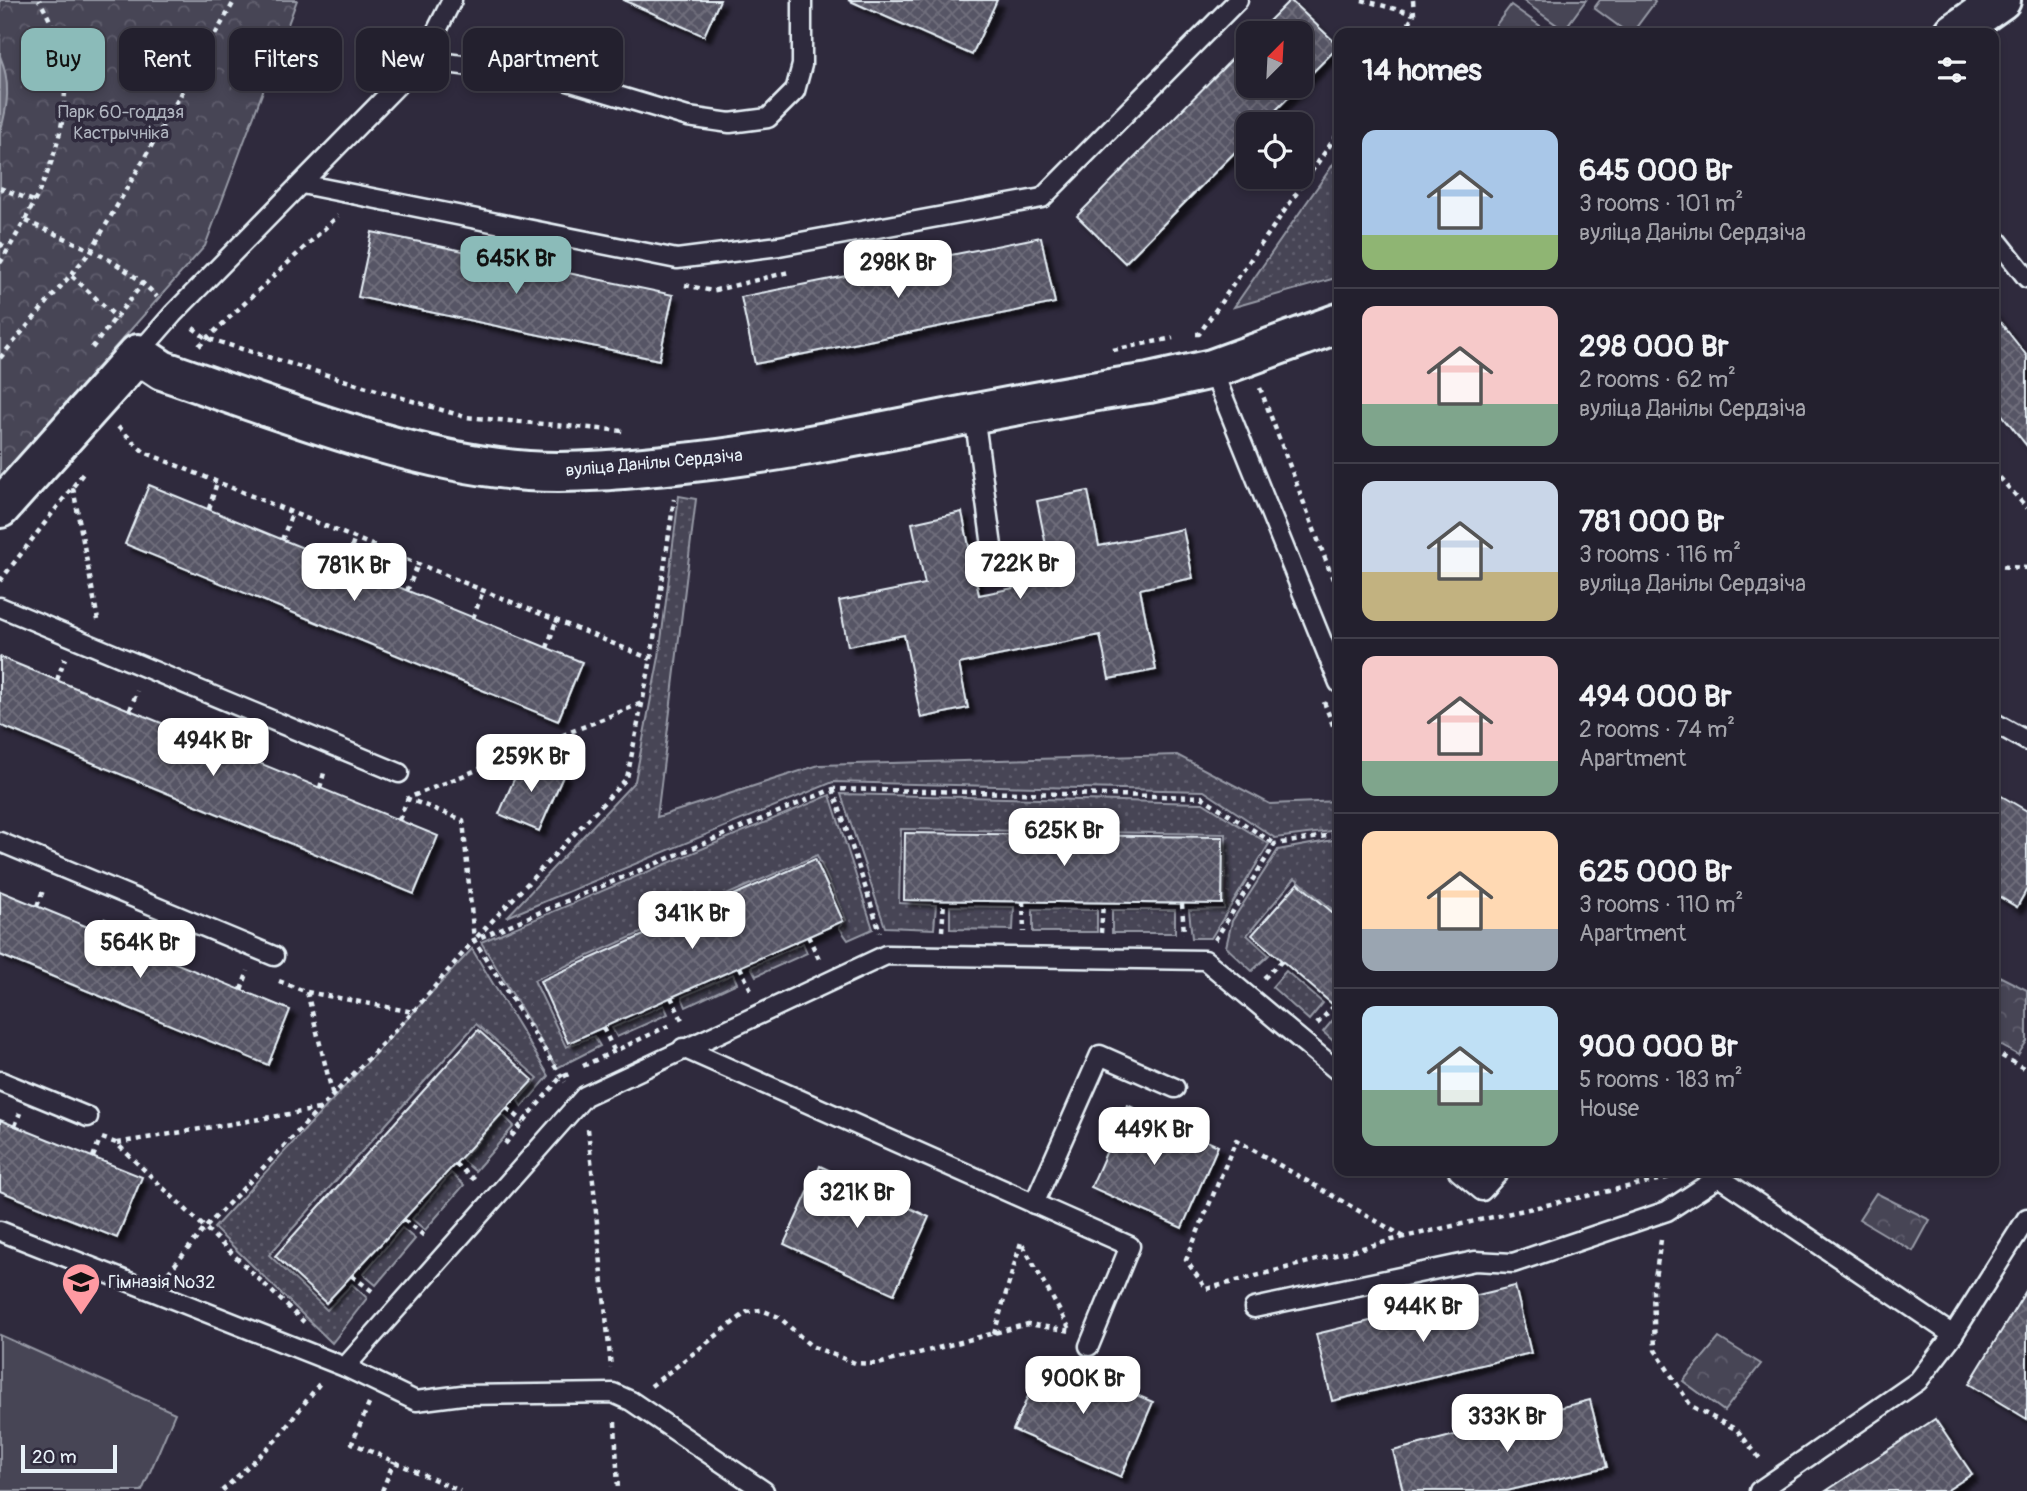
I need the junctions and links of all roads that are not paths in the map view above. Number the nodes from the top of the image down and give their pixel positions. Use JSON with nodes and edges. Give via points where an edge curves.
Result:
{"nodes":[{"id":1,"x":452,"y":0,"type":"edge"},
{"id":2,"x":802,"y":0,"type":"edge"},
{"id":3,"x":1238,"y":0,"type":"edge"},
{"id":4,"x":2001,"y":0,"type":"edge"},
{"id":5,"x":438,"y":28,"type":"edge"},
{"id":6,"x":1961,"y":28,"type":"edge"},
{"id":7,"x":449,"y":63,"type":"edge"},
{"id":8,"x":392,"y":91,"type":"edge"},
{"id":9,"x":302,"y":184,"type":"junction"},
{"id":10,"x":1999,"y":243,"type":"edge"},
{"id":11,"x":2027,"y":278,"type":"edge"},
{"id":12,"x":1334,"y":325,"type":"edge"},
{"id":13,"x":138,"y":354,"type":"junction"},
{"id":14,"x":1216,"y":380,"type":"junction"},
{"id":15,"x":974,"y":414,"type":"junction"},
{"id":16,"x":0,"y":508,"type":"edge"},
{"id":17,"x":994,"y":561,"type":"dead end"},
{"id":18,"x":0,"y":607,"type":"edge"},
{"id":19,"x":1334,"y":671,"type":"edge"},
{"id":20,"x":1999,"y":725,"type":"edge"},
{"id":21,"x":2027,"y":741,"type":"edge"},
{"id":22,"x":398,"y":773,"type":"dead end"},
{"id":23,"x":0,"y":842,"type":"edge"},
{"id":24,"x":274,"y":956,"type":"dead end"},
{"id":25,"x":683,"y":1048,"type":"junction"},
{"id":26,"x":1334,"y":1068,"type":"edge"},
{"id":27,"x":0,"y":1081,"type":"edge"},
{"id":28,"x":1175,"y":1088,"type":"dead end"},
{"id":29,"x":89,"y":1125,"type":"road end"},
{"id":30,"x":1464,"y":1176,"type":"edge"},
{"id":31,"x":1496,"y":1176,"type":"edge"},
{"id":32,"x":1711,"y":1176,"type":"edge"},
{"id":33,"x":1717,"y":1176,"type":"edge"},
{"id":34,"x":1034,"y":1204,"type":"junction"},
{"id":35,"x":2027,"y":1218,"type":"edge"},
{"id":36,"x":0,"y":1231,"type":"edge"},
{"id":37,"x":1254,"y":1308,"type":"dead end"},
{"id":38,"x":1953,"y":1335,"type":"junction"},
{"id":39,"x":1089,"y":1346,"type":"dead end"},
{"id":40,"x":345,"y":1367,"type":"junction"},
{"id":41,"x":764,"y":1491,"type":"edge"},
{"id":42,"x":1759,"y":1491,"type":"edge"}],
"edges":[{"from":1,"to":5,"type":"lane"},
{"from":2,"to":7,"type":"lane","via":[[802,65],[794,91],[768,118],[730,123],[688,117],[551,76]]},
{"from":3,"to":9,"type":"lane","via":[[1042,198],[779,246],[677,259]]},
{"from":4,"to":6,"type":"street"},
{"from":8,"to":9,"type":"lane"},
{"from":9,"to":13,"type":"lane"},
{"from":10,"to":11,"type":"lane"},
{"from":12,"to":14,"type":"street","name":"вуліца Данілы Сердзіча"},
{"from":13,"to":15,"type":"street","name":"вуліца Данілы Сердзіча","via":[[173,374],[407,449],[529,471],[600,471],[744,457]]},
{"from":13,"to":16,"type":"street"},
{"from":14,"to":15,"type":"street","name":"вуліца Данілы Сердзіча"},
{"from":14,"to":19,"type":"lane"},
{"from":15,"to":17,"type":"lane"},
{"from":18,"to":22,"type":"lane"},
{"from":20,"to":21,"type":"lane"},
{"from":23,"to":24,"type":"lane"},
{"from":25,"to":26,"type":"lane","via":[[886,955],[1205,960]]},
{"from":25,"to":34,"type":"lane"},
{"from":25,"to":40,"type":"lane","via":[[585,1096]]},
{"from":27,"to":29,"type":"lane"},
{"from":28,"to":34,"type":"lane","via":[[1100,1055]]},
{"from":30,"to":31,"type":"lane","via":[[1482,1191]]},
{"from":32,"to":37,"type":"lane","via":[[1667,1211],[1513,1264],[1475,1261]]},
{"from":33,"to":38,"type":"lane"},
{"from":34,"to":39,"type":"lane","via":[[1130,1247]]},
{"from":35,"to":38,"type":"lane"},
{"from":36,"to":40,"type":"lane"},
{"from":38,"to":42,"type":"lane","via":[[1917,1381]]},
{"from":40,"to":41,"type":"lane","via":[[416,1401],[461,1395],[613,1393]]}]}
